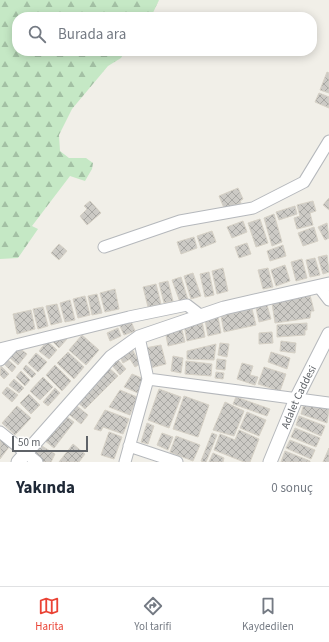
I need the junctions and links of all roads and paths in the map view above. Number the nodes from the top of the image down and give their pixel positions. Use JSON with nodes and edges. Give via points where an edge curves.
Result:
{"nodes":[{"id":1,"x":329,"y":141,"type":"edge"},
{"id":2,"x":104,"y":247,"type":"dead end"},
{"id":3,"x":324,"y":286,"type":"edge"},
{"id":4,"x":329,"y":300,"type":"edge"},
{"id":5,"x":200,"y":315,"type":"junction"},
{"id":6,"x":329,"y":334,"type":"edge"},
{"id":7,"x":139,"y":337,"type":"junction"},
{"id":8,"x":14,"y":346,"type":"junction"},
{"id":9,"x":0,"y":349,"type":"edge"},
{"id":10,"x":0,"y":360,"type":"edge"},
{"id":11,"x":148,"y":379,"type":"junction"},
{"id":12,"x":296,"y":399,"type":"junction"},
{"id":13,"x":329,"y":403,"type":"edge"},
{"id":14,"x":0,"y":432,"type":"edge"},
{"id":15,"x":129,"y":446,"type":"junction"},
{"id":16,"x":28,"y":459,"type":"edge"},
{"id":17,"x":125,"y":462,"type":"edge"},
{"id":18,"x":177,"y":462,"type":"edge"},
{"id":19,"x":270,"y":462,"type":"edge"}],
"edges":[{"from":1,"to":2,"type":"street","via":[[304,182],[253,208],[180,221]]},
{"from":3,"to":4,"type":"street"},
{"from":3,"to":5,"type":"street"},
{"from":5,"to":7,"type":"street"},
{"from":5,"to":8,"type":"street","via":[[187,305]]},
{"from":6,"to":12,"type":"street","name":"Adalet Caddesi"},
{"from":7,"to":11,"type":"street"},
{"from":7,"to":16,"type":"street","via":[[111,358]]},
{"from":8,"to":9,"type":"street"},
{"from":8,"to":10,"type":"street"},
{"from":11,"to":12,"type":"street"},
{"from":11,"to":15,"type":"street"},
{"from":12,"to":13,"type":"street"},
{"from":12,"to":19,"type":"street","name":"Adalet Caddesi"},
{"from":14,"to":16,"type":"street"},
{"from":15,"to":17,"type":"street"},
{"from":15,"to":18,"type":"street"}]}
